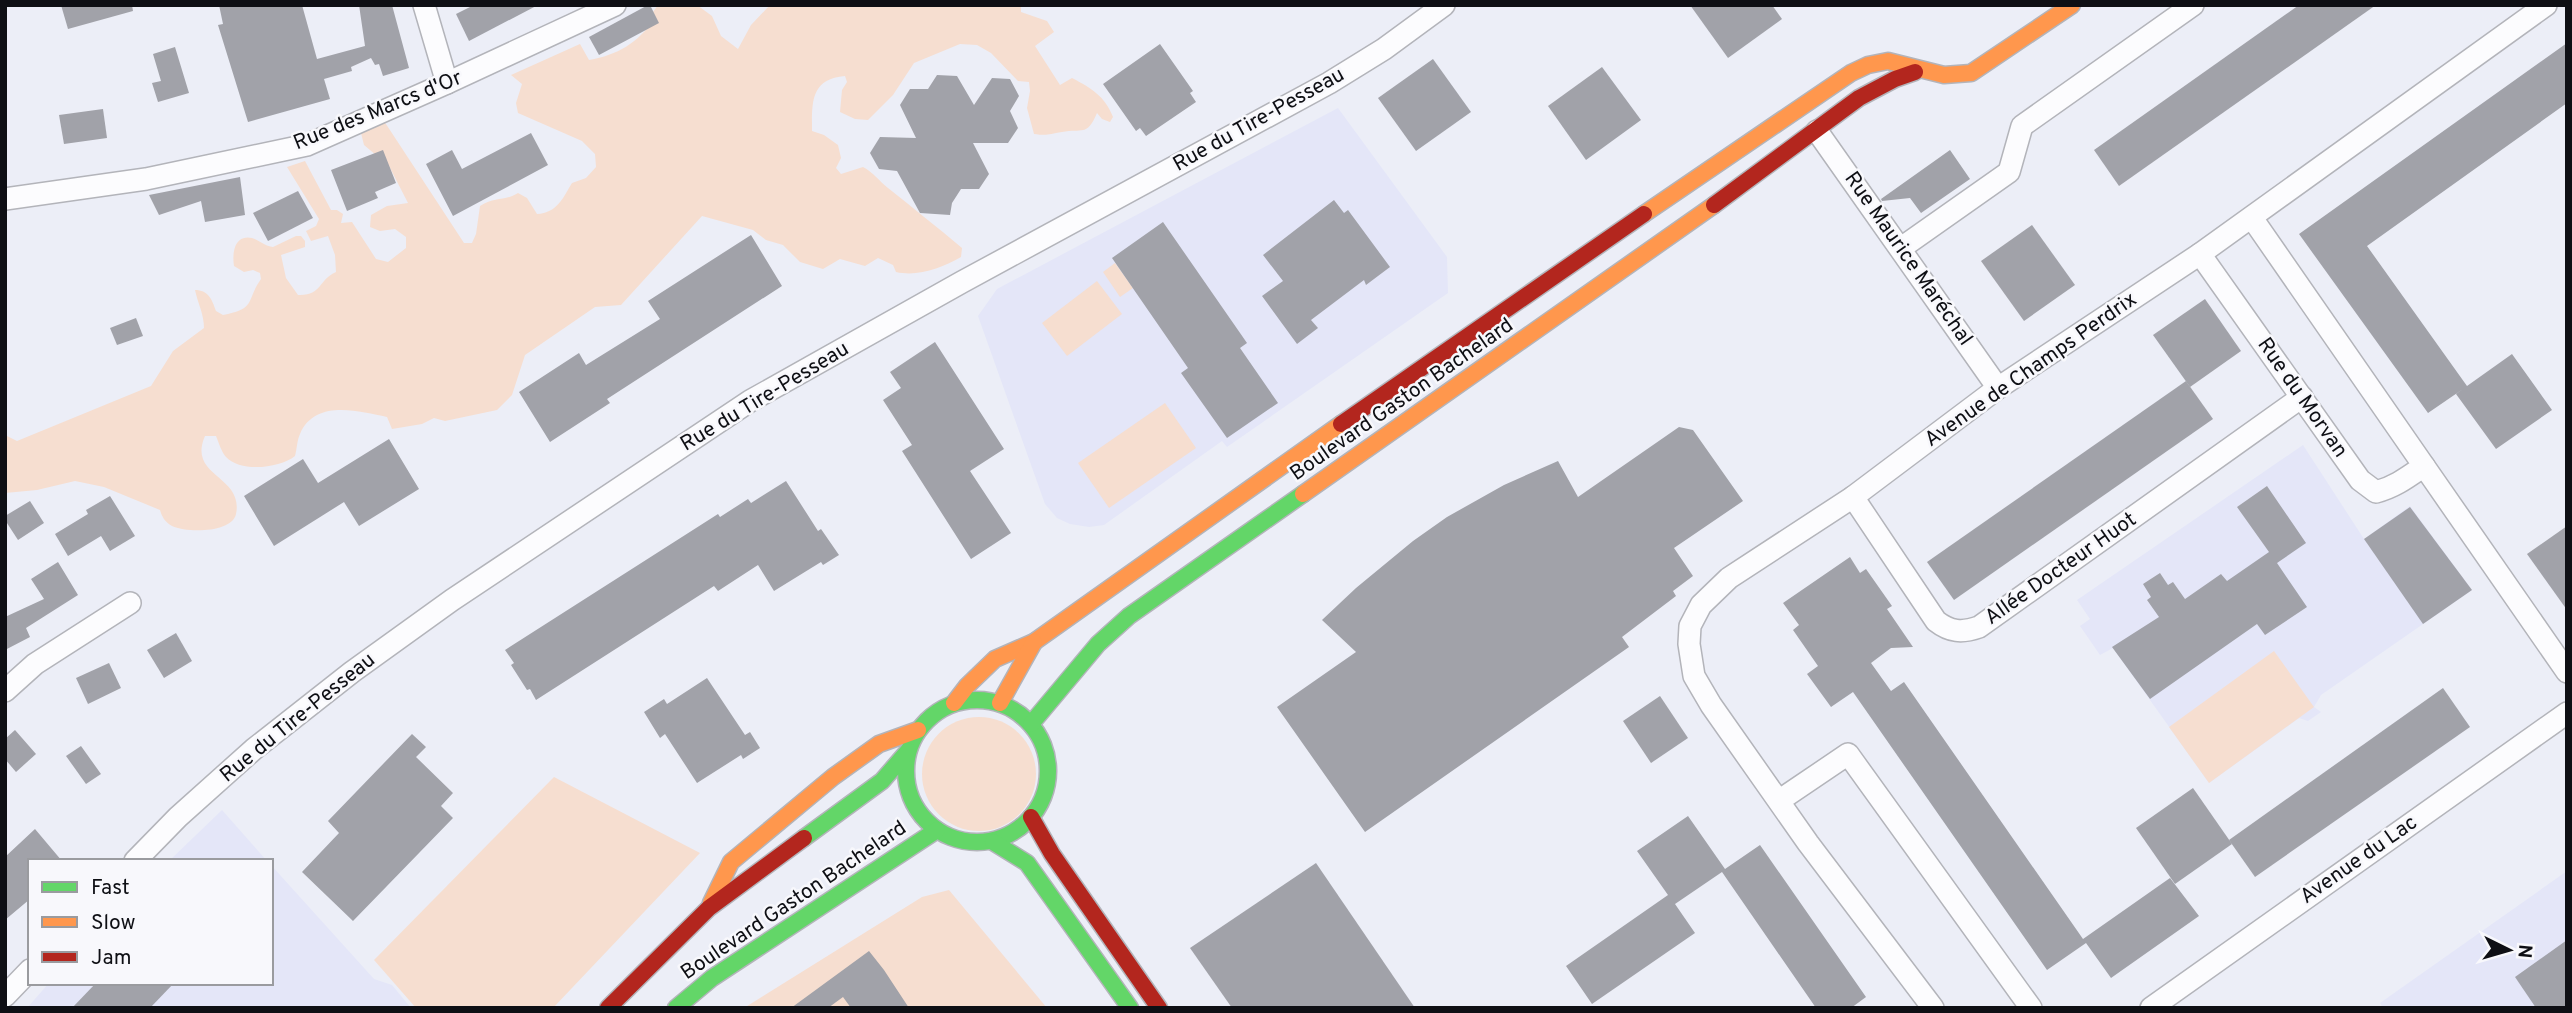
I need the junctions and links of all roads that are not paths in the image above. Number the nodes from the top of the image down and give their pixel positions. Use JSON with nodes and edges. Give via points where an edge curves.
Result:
{"nodes":[{"id":1,"x":424,"y":5,"type":"edge"},
{"id":2,"x":615,"y":5,"type":"edge"},
{"id":3,"x":1444,"y":5,"type":"edge"},
{"id":4,"x":2072,"y":5,"type":"edge"},
{"id":5,"x":2193,"y":5,"type":"edge"},
{"id":6,"x":2546,"y":5,"type":"edge"},
{"id":7,"x":1920,"y":70,"type":"junction"},
{"id":8,"x":447,"y":83,"type":"junction"},
{"id":9,"x":1798,"y":109,"type":"junction"},
{"id":10,"x":1817,"y":131,"type":"junction"},
{"id":11,"x":5,"y":199,"type":"edge"},
{"id":12,"x":2252,"y":218,"type":"junction"},
{"id":13,"x":1901,"y":248,"type":"junction"},
{"id":14,"x":2200,"y":254,"type":"junction"},
{"id":15,"x":1998,"y":388,"type":"junction"},
{"id":16,"x":2302,"y":397,"type":"junction"},
{"id":17,"x":2424,"y":466,"type":"junction"},
{"id":18,"x":1853,"y":497,"type":"junction"},
{"id":19,"x":130,"y":603,"type":"dead end"},
{"id":20,"x":1034,"y":642,"type":"junction"},
{"id":21,"x":2567,"y":672,"type":"edge"},
{"id":22,"x":5,"y":691,"type":"edge"},
{"id":23,"x":954,"y":703,"type":"junction"},
{"id":24,"x":1000,"y":703,"type":"junction"},
{"id":25,"x":2567,"y":713,"type":"edge"},
{"id":26,"x":1031,"y":724,"type":"junction"},
{"id":27,"x":918,"y":730,"type":"junction"},
{"id":28,"x":908,"y":751,"type":"junction"},
{"id":29,"x":1780,"y":800,"type":"junction"},
{"id":30,"x":1031,"y":817,"type":"junction"},
{"id":31,"x":937,"y":830,"type":"junction"},
{"id":32,"x":993,"y":842,"type":"junction"},
{"id":33,"x":137,"y":859,"type":"edge"},
{"id":34,"x":709,"y":908,"type":"junction"},
{"id":35,"x":28,"y":972,"type":"edge"},
{"id":36,"x":5,"y":996,"type":"edge"},
{"id":37,"x":608,"y":1008,"type":"edge"},
{"id":38,"x":676,"y":1008,"type":"edge"},
{"id":39,"x":1130,"y":1008,"type":"edge"},
{"id":40,"x":1159,"y":1008,"type":"edge"},
{"id":41,"x":1933,"y":1008,"type":"edge"},
{"id":42,"x":2031,"y":1008,"type":"edge"},
{"id":43,"x":2151,"y":1008,"type":"edge"}],
"edges":[{"from":1,"to":8,"type":"street"},
{"from":2,"to":8,"type":"street","name":"Rue des Marcs d'Or"},
{"from":3,"to":33,"type":"street","name":"Rue du Tire-Pesseau","via":[[1329,83],[750,401],[352,672],[254,749]]},
{"from":4,"to":7,"type":"street","name":"Boulevard Gaston Bachelard","via":[[1971,73],[1944,75]]},
{"from":5,"to":13,"type":"street","via":[[2022,126],[2010,172]]},
{"from":6,"to":12,"type":"street","name":"Avenue de Champs Perdrix"},
{"from":7,"to":9,"type":"street","name":"Boulevard Gaston Bachelard","via":[[1888,61],[1868,65]]},
{"from":7,"to":10,"type":"street","name":"Boulevard Gaston Bachelard","via":[[1883,82]]},
{"from":8,"to":11,"type":"street","name":"Rue des Marcs d'Or","via":[[307,145],[146,179]]},
{"from":9,"to":10,"type":"street"},
{"from":9,"to":20,"type":"street","name":"Boulevard Gaston Bachelard","via":[[1521,297]]},
{"from":10,"to":13,"type":"street","name":"Rue Maurice Maréchal"},
{"from":10,"to":26,"type":"street","name":"Boulevard Gaston Bachelard","via":[[1129,616],[1098,643]]},
{"from":12,"to":14,"type":"street","name":"Avenue de Champs Perdrix"},
{"from":12,"to":17,"type":"street"},
{"from":13,"to":15,"type":"street","name":"Rue Maurice Maréchal"},
{"from":14,"to":15,"type":"street","name":"Avenue de Champs Perdrix"},
{"from":14,"to":16,"type":"street","name":"Rue du Morvan"},
{"from":15,"to":18,"type":"street","name":"Avenue de Champs Perdrix"},
{"from":16,"to":17,"type":"street","name":"Rue du Morvan","via":[[2367,488],[2376,492],[2390,488]]},
{"from":16,"to":18,"type":"street","name":"Allée Docteur Huot","via":[[1966,632],[1944,628],[1936,621]]},
{"from":17,"to":21,"type":"street"},
{"from":18,"to":29,"type":"street","name":"Avenue de Champs Perdrix","via":[[1729,578],[1701,605],[1690,626],[1694,676]]},
{"from":19,"to":22,"type":"street","via":[[34,664]]},
{"from":20,"to":23,"type":"street","name":"Boulevard Gaston Bachelard","via":[[995,659]]},
{"from":20,"to":24,"type":"street","name":"Boulevard Gaston Bachelard"},
{"from":23,"to":24,"type":"street","via":[[978,699]]},
{"from":23,"to":27,"type":"street","via":[[934,713]]},
{"from":24,"to":26,"type":"street"},
{"from":25,"to":43,"type":"street","name":"Avenue du Lac"},
{"from":26,"to":30,"type":"street","via":[[1042,742],[1049,770]]},
{"from":27,"to":28,"type":"street"},
{"from":27,"to":34,"type":"street","via":[[878,744],[731,862]]},
{"from":28,"to":31,"type":"street","via":[[909,795],[920,815]]},
{"from":28,"to":34,"type":"street","name":"Boulevard Gaston Bachelard","via":[[882,781]]},
{"from":29,"to":41,"type":"street","name":"Avenue de Champs Perdrix","via":[[1808,844]]},
{"from":29,"to":42,"type":"street","via":[[1848,754]]},
{"from":30,"to":32,"type":"street"},
{"from":30,"to":40,"type":"street"},
{"from":31,"to":32,"type":"street","via":[[966,842]]},
{"from":31,"to":38,"type":"street","name":"Boulevard Gaston Bachelard","via":[[712,978]]},
{"from":32,"to":39,"type":"street","via":[[1027,863]]},
{"from":34,"to":37,"type":"street","name":"Boulevard Gaston Bachelard"},
{"from":35,"to":36,"type":"street"}]}
